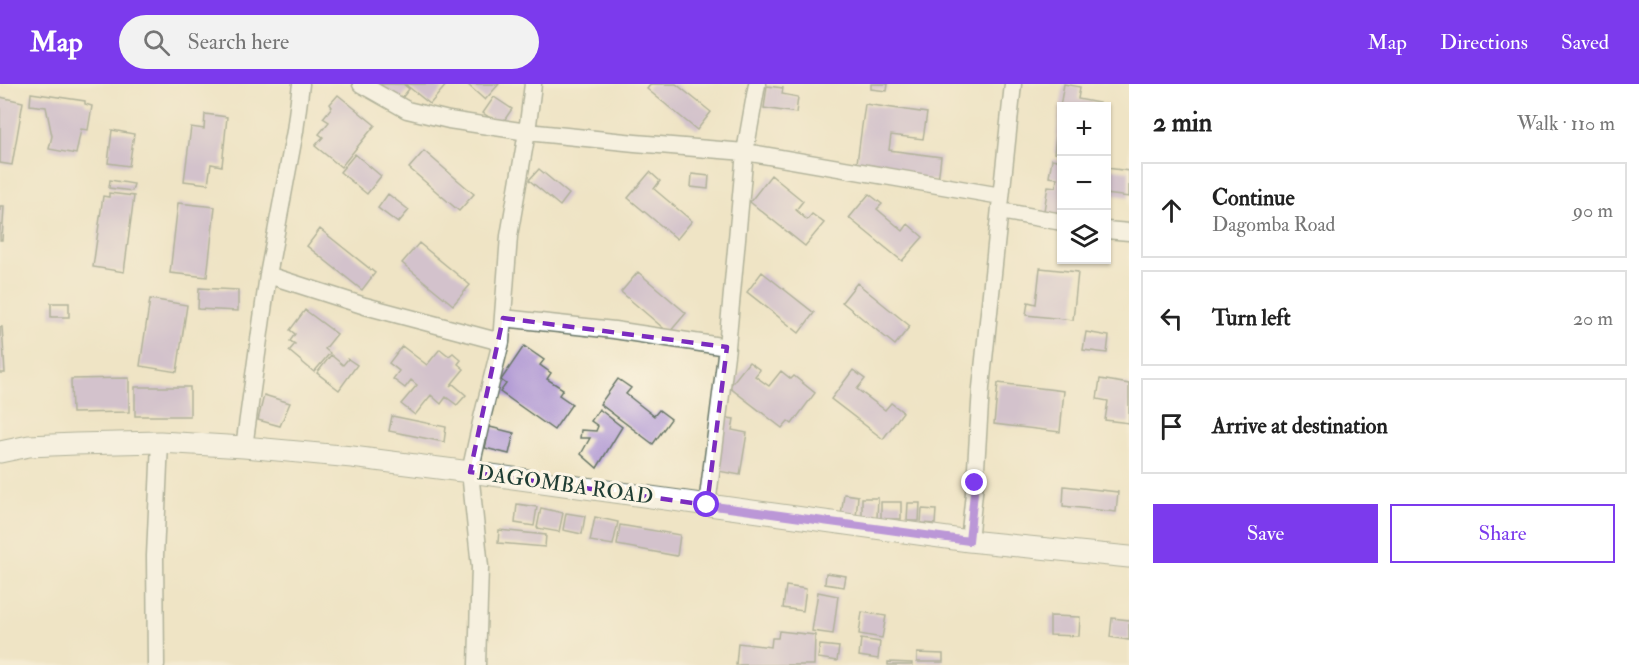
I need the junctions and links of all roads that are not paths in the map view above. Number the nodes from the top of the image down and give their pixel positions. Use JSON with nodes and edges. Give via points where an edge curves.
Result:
{"nodes":[{"id":1,"x":301,"y":84,"type":"edge"},
{"id":2,"x":361,"y":84,"type":"edge"},
{"id":3,"x":533,"y":84,"type":"edge"},
{"id":4,"x":757,"y":84,"type":"edge"},
{"id":5,"x":1013,"y":84,"type":"edge"},
{"id":6,"x":527,"y":132,"type":"junction"},
{"id":7,"x":745,"y":152,"type":"junction"},
{"id":8,"x":1001,"y":204,"type":"junction"},
{"id":9,"x":1057,"y":221,"type":"edge"},
{"id":10,"x":1111,"y":230,"type":"edge"},
{"id":11,"x":1129,"y":232,"type":"edge"},
{"id":12,"x":268,"y":275,"type":"junction"},
{"id":13,"x":503,"y":318,"type":"junction"},
{"id":14,"x":501,"y":342,"type":"junction"},
{"id":15,"x":727,"y":347,"type":"junction"},
{"id":16,"x":160,"y":442,"type":"junction"},
{"id":17,"x":244,"y":447,"type":"junction"},
{"id":18,"x":0,"y":452,"type":"edge"},
{"id":19,"x":471,"y":472,"type":"junction"},
{"id":20,"x":707,"y":505,"type":"junction"},
{"id":21,"x":969,"y":541,"type":"junction"},
{"id":22,"x":1129,"y":557,"type":"edge"},
{"id":23,"x":156,"y":665,"type":"edge"},
{"id":24,"x":477,"y":665,"type":"edge"}],
"edges":[{"from":1,"to":12,"type":"street"},
{"from":2,"to":6,"type":"street","via":[[407,110]]},
{"from":3,"to":6,"type":"street"},
{"from":4,"to":7,"type":"street"},
{"from":5,"to":8,"type":"street"},
{"from":6,"to":7,"type":"street"},
{"from":6,"to":13,"type":"street","via":[[509,236]]},
{"from":7,"to":8,"type":"street"},
{"from":7,"to":15,"type":"street"},
{"from":8,"to":9,"type":"street"},
{"from":8,"to":21,"type":"street"},
{"from":10,"to":11,"type":"street"},
{"from":12,"to":14,"type":"street"},
{"from":12,"to":17,"type":"street"},
{"from":13,"to":14,"type":"street"},
{"from":13,"to":15,"type":"street"},
{"from":14,"to":19,"type":"street"},
{"from":15,"to":20,"type":"street"},
{"from":16,"to":17,"type":"street","name":"DAGOMBA ROAD"},
{"from":16,"to":18,"type":"street","name":"DAGOMBA ROAD","via":[[29,446]]},
{"from":16,"to":23,"type":"street"},
{"from":17,"to":19,"type":"street","name":"DAGOMBA ROAD"},
{"from":19,"to":20,"type":"street","name":"DAGOMBA ROAD"},
{"from":19,"to":24,"type":"street","via":[[480,567]]},
{"from":20,"to":21,"type":"street","name":"DAGOMBA ROAD"},
{"from":21,"to":22,"type":"street","name":"DAGOMBA ROAD"}]}
